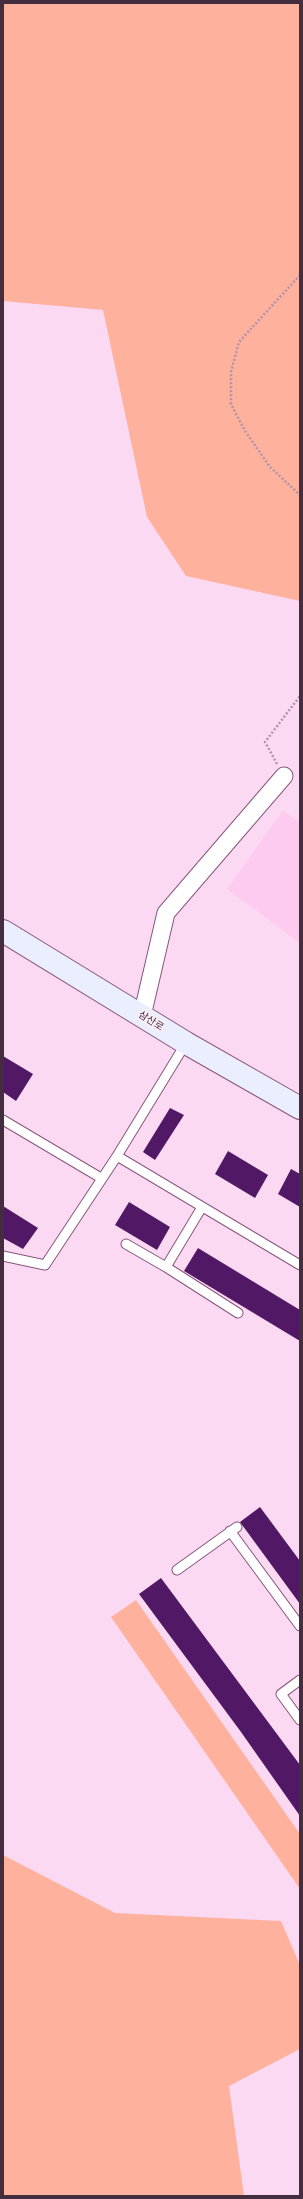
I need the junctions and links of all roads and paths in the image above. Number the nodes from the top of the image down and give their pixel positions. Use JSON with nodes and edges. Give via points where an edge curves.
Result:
{"nodes":[{"id":1,"x":300,"y":275,"type":"edge"},
{"id":2,"x":300,"y":495,"type":"edge"},
{"id":3,"x":300,"y":696,"type":"edge"},
{"id":4,"x":284,"y":776,"type":"joint"},
{"id":5,"x":3,"y":931,"type":"edge"},
{"id":6,"x":142,"y":1016,"type":"junction"},
{"id":7,"x":186,"y":1043,"type":"junction"},
{"id":8,"x":300,"y":1108,"type":"edge"},
{"id":9,"x":3,"y":1120,"type":"edge"},
{"id":10,"x":116,"y":1156,"type":"junction"},
{"id":11,"x":101,"y":1178,"type":"junction"},
{"id":12,"x":202,"y":1206,"type":"junction"},
{"id":13,"x":126,"y":1244,"type":"dead end"},
{"id":14,"x":3,"y":1256,"type":"edge"},
{"id":15,"x":300,"y":1265,"type":"edge"},
{"id":16,"x":166,"y":1267,"type":"junction"},
{"id":17,"x":238,"y":1313,"type":"dead end"},
{"id":18,"x":177,"y":1570,"type":"dead end"},
{"id":19,"x":300,"y":1626,"type":"edge"},
{"id":20,"x":300,"y":1680,"type":"edge"},
{"id":21,"x":300,"y":1720,"type":"edge"}],
"edges":[{"from":1,"to":2,"type":"path","via":[[239,342],[231,372],[232,404],[244,431],[270,467]]},
{"from":3,"to":4,"type":"path","via":[[265,742]]},
{"from":4,"to":6,"type":"street","via":[[166,913]]},
{"from":5,"to":6,"type":"main road","name":"삼산로"},
{"from":6,"to":7,"type":"main road","name":"삼산로"},
{"from":7,"to":8,"type":"main road","name":"삼산로"},
{"from":7,"to":10,"type":"lane"},
{"from":9,"to":11,"type":"lane"},
{"from":10,"to":11,"type":"lane"},
{"from":10,"to":12,"type":"lane"},
{"from":11,"to":14,"type":"lane","via":[[44,1265]]},
{"from":12,"to":15,"type":"lane"},
{"from":12,"to":16,"type":"lane"},
{"from":13,"to":16,"type":"lane"},
{"from":16,"to":17,"type":"lane"},
{"from":18,"to":19,"type":"lane","via":[[234,1529]]},
{"from":20,"to":21,"type":"lane","via":[[281,1694]]}]}
